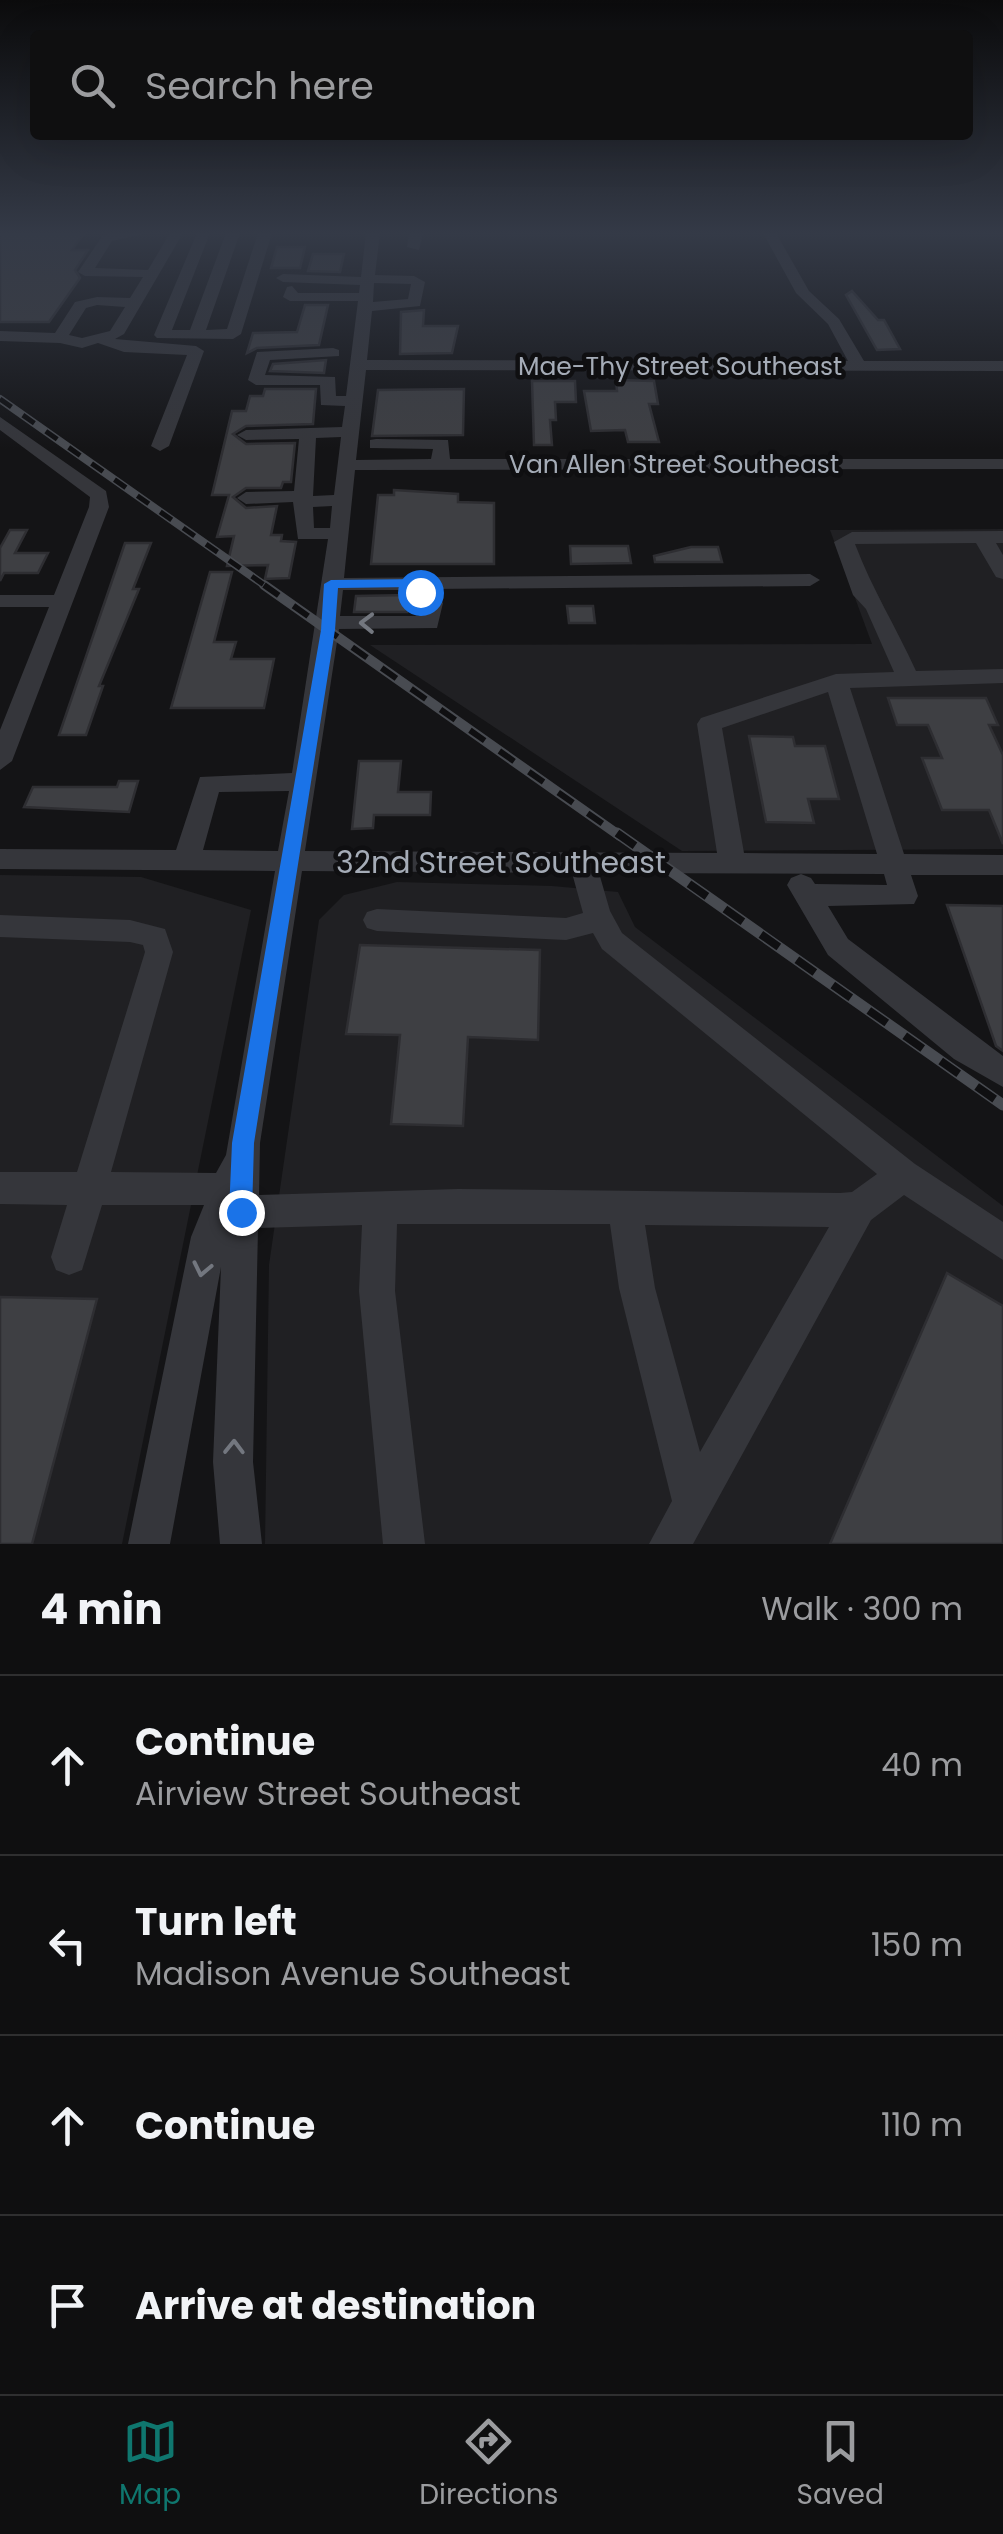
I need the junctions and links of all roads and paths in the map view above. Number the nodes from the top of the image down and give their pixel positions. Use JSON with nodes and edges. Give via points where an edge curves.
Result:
{"nodes":[{"id":1,"x":83,"y":305,"type":"edge"},
{"id":2,"x":131,"y":305,"type":"edge"},
{"id":3,"x":175,"y":305,"type":"edge"},
{"id":4,"x":207,"y":305,"type":"edge"},
{"id":5,"x":242,"y":305,"type":"edge"},
{"id":6,"x":364,"y":305,"type":"edge"},
{"id":7,"x":816,"y":305,"type":"edge"},
{"id":8,"x":196,"y":335,"type":"junction"},
{"id":9,"x":0,"y":336,"type":"edge"},
{"id":10,"x":60,"y":338,"type":"junction"},
{"id":11,"x":103,"y":340,"type":"junction"},
{"id":12,"x":333,"y":353,"type":"junction"},
{"id":13,"x":357,"y":366,"type":"junction"},
{"id":14,"x":446,"y":366,"type":"junction"},
{"id":15,"x":860,"y":366,"type":"junction"},
{"id":16,"x":1003,"y":366,"type":"edge"},
{"id":17,"x":379,"y":379,"type":"dead end"},
{"id":18,"x":329,"y":380,"type":"junction"},
{"id":19,"x":353,"y":402,"type":"junction"},
{"id":20,"x":5,"y":430,"type":"edge"},
{"id":21,"x":349,"y":432,"type":"junction"},
{"id":22,"x":308,"y":433,"type":"junction"},
{"id":23,"x":246,"y":435,"type":"dead end"},
{"id":24,"x":376,"y":444,"type":"dead end"},
{"id":25,"x":160,"y":446,"type":"dead end"},
{"id":26,"x":1003,"y":464,"type":"edge"},
{"id":27,"x":345,"y":465,"type":"junction"},
{"id":28,"x":440,"y":465,"type":"junction"},
{"id":29,"x":246,"y":498,"type":"dead end"},
{"id":30,"x":303,"y":499,"type":"junction"},
{"id":31,"x":341,"y":500,"type":"junction"},
{"id":32,"x":337,"y":532,"type":"junction"},
{"id":33,"x":993,"y":537,"type":"edge"},
{"id":34,"x":1003,"y":573,"type":"edge"},
{"id":35,"x":810,"y":580,"type":"dead end"},
{"id":36,"x":420,"y":583,"type":"junction"},
{"id":37,"x":331,"y":584,"type":"junction"},
{"id":38,"x":0,"y":600,"type":"edge"},
{"id":39,"x":62,"y":601,"type":"junction"},
{"id":40,"x":328,"y":622,"type":"junction"},
{"id":41,"x":1003,"y":676,"type":"edge"},
{"id":42,"x":908,"y":679,"type":"junction"},
{"id":43,"x":836,"y":681,"type":"junction"},
{"id":44,"x":0,"y":760,"type":"edge"},
{"id":45,"x":304,"y":782,"type":"junction"},
{"id":46,"x":0,"y":859,"type":"edge"},
{"id":47,"x":186,"y":860,"type":"junction"},
{"id":48,"x":291,"y":862,"type":"junction"},
{"id":49,"x":584,"y":862,"type":"junction"},
{"id":50,"x":732,"y":863,"type":"junction"},
{"id":51,"x":788,"y":864,"type":"junction"},
{"id":52,"x":892,"y":864,"type":"junction"},
{"id":53,"x":1003,"y":865,"type":"edge"},
{"id":54,"x":807,"y":895,"type":"junction"},
{"id":55,"x":376,"y":920,"type":"dead end"},
{"id":56,"x":600,"y":920,"type":"junction"},
{"id":57,"x":0,"y":926,"type":"edge"},
{"id":58,"x":1003,"y":1073,"type":"edge"},
{"id":59,"x":903,"y":1175,"type":"junction"},
{"id":60,"x":0,"y":1188,"type":"edge"},
{"id":61,"x":90,"y":1188,"type":"junction"},
{"id":62,"x":234,"y":1200,"type":"junction"},
{"id":63,"x":380,"y":1207,"type":"junction"},
{"id":64,"x":625,"y":1208,"type":"junction"},
{"id":65,"x":859,"y":1208,"type":"junction"},
{"id":66,"x":1003,"y":1243,"type":"edge"},
{"id":67,"x":69,"y":1257,"type":"dead end"},
{"id":68,"x":693,"y":1504,"type":"junction"},
{"id":69,"x":149,"y":1544,"type":"edge"},
{"id":70,"x":241,"y":1544,"type":"edge"},
{"id":71,"x":404,"y":1544,"type":"edge"},
{"id":72,"x":670,"y":1544,"type":"edge"}],
"edges":[{"from":1,"to":10,"type":"street"},
{"from":2,"to":11,"type":"street","via":[[116,334]]},
{"from":3,"to":8,"type":"street","via":[[162,335]]},
{"from":4,"to":8,"type":"street"},
{"from":5,"to":8,"type":"street","via":[[233,334]]},
{"from":6,"to":13,"type":"street"},
{"from":7,"to":15,"type":"street"},
{"from":9,"to":10,"type":"street"},
{"from":10,"to":11,"type":"street"},
{"from":11,"to":25,"type":"street","via":[[196,351]]},
{"from":12,"to":13,"type":"street"},
{"from":12,"to":18,"type":"street"},
{"from":12,"to":18,"type":"street","via":[[263,354],[256,380]]},
{"from":13,"to":14,"type":"street","name":"Mae-Thy Street Southeast"},
{"from":13,"to":18,"type":"street"},
{"from":13,"to":19,"type":"street"},
{"from":14,"to":15,"type":"street","name":"Mae-Thy Street Southeast"},
{"from":14,"to":17,"type":"street","via":[[446,379]]},
{"from":15,"to":16,"type":"street","name":"Mae-Thy Street Southeast"},
{"from":18,"to":19,"type":"street","via":[[327,401]]},
{"from":19,"to":21,"type":"street"},
{"from":20,"to":39,"type":"street","via":[[100,495]]},
{"from":21,"to":22,"type":"street"},
{"from":21,"to":27,"type":"street"},
{"from":22,"to":23,"type":"street"},
{"from":22,"to":30,"type":"street"},
{"from":24,"to":28,"type":"street","via":[[442,444]]},
{"from":26,"to":28,"type":"street","name":"Van Allen Street Southeast"},
{"from":27,"to":28,"type":"street","name":"Van Allen Street Southeast"},
{"from":27,"to":31,"type":"street"},
{"from":29,"to":30,"type":"street"},
{"from":30,"to":31,"type":"street"},
{"from":30,"to":32,"type":"street","via":[[306,535]]},
{"from":31,"to":32,"type":"street"},
{"from":32,"to":37,"type":"street"},
{"from":33,"to":34,"type":"street"},
{"from":33,"to":42,"type":"street","via":[[844,542]]},
{"from":35,"to":36,"type":"street"},
{"from":36,"to":37,"type":"street"},
{"from":36,"to":40,"type":"street","one_way":true,"via":[[432,603],[429,623]]},
{"from":37,"to":40,"type":"street"},
{"from":38,"to":39,"type":"street"},
{"from":39,"to":44,"type":"street"},
{"from":40,"to":45,"type":"street"},
{"from":41,"to":42,"type":"street"},
{"from":42,"to":43,"type":"street"},
{"from":43,"to":50,"type":"street","via":[[710,724]]},
{"from":43,"to":52,"type":"street"},
{"from":45,"to":47,"type":"street","via":[[208,782]]},
{"from":45,"to":48,"type":"street"},
{"from":46,"to":47,"type":"street","name":"32nd Street Southeast"},
{"from":47,"to":48,"type":"street","name":"32nd Street Southeast"},
{"from":48,"to":49,"type":"street","name":"32nd Street Southeast"},
{"from":48,"to":62,"type":"street"},
{"from":49,"to":50,"type":"street","name":"32nd Street Southeast"},
{"from":49,"to":56,"type":"street"},
{"from":50,"to":51,"type":"street","name":"32nd Street Southeast"},
{"from":51,"to":52,"type":"street","name":"32nd Street Southeast"},
{"from":51,"to":54,"type":"street"},
{"from":52,"to":53,"type":"street","name":"32nd Street Southeast"},
{"from":52,"to":54,"type":"street","via":[[904,896]]},
{"from":54,"to":58,"type":"street","via":[[838,947]]},
{"from":55,"to":56,"type":"street","via":[[566,928]]},
{"from":56,"to":59,"type":"street","via":[[612,941]]},
{"from":57,"to":61,"type":"street","via":[[155,937],[158,952]]},
{"from":59,"to":65,"type":"street"},
{"from":59,"to":66,"type":"street"},
{"from":60,"to":61,"type":"street"},
{"from":61,"to":62,"type":"street"},
{"from":61,"to":67,"type":"street"},
{"from":62,"to":63,"type":"street"},
{"from":62,"to":69,"type":"street","one_way":true,"via":[[209,1237]]},
{"from":70,"to":62,"type":"street","one_way":true,"via":[[233,1462]]},
{"from":63,"to":64,"type":"street"},
{"from":63,"to":71,"type":"street","via":[[377,1292]]},
{"from":64,"to":65,"type":"street"},
{"from":64,"to":68,"type":"street","via":[[638,1288]]},
{"from":65,"to":68,"type":"street"},
{"from":68,"to":72,"type":"street"}]}
